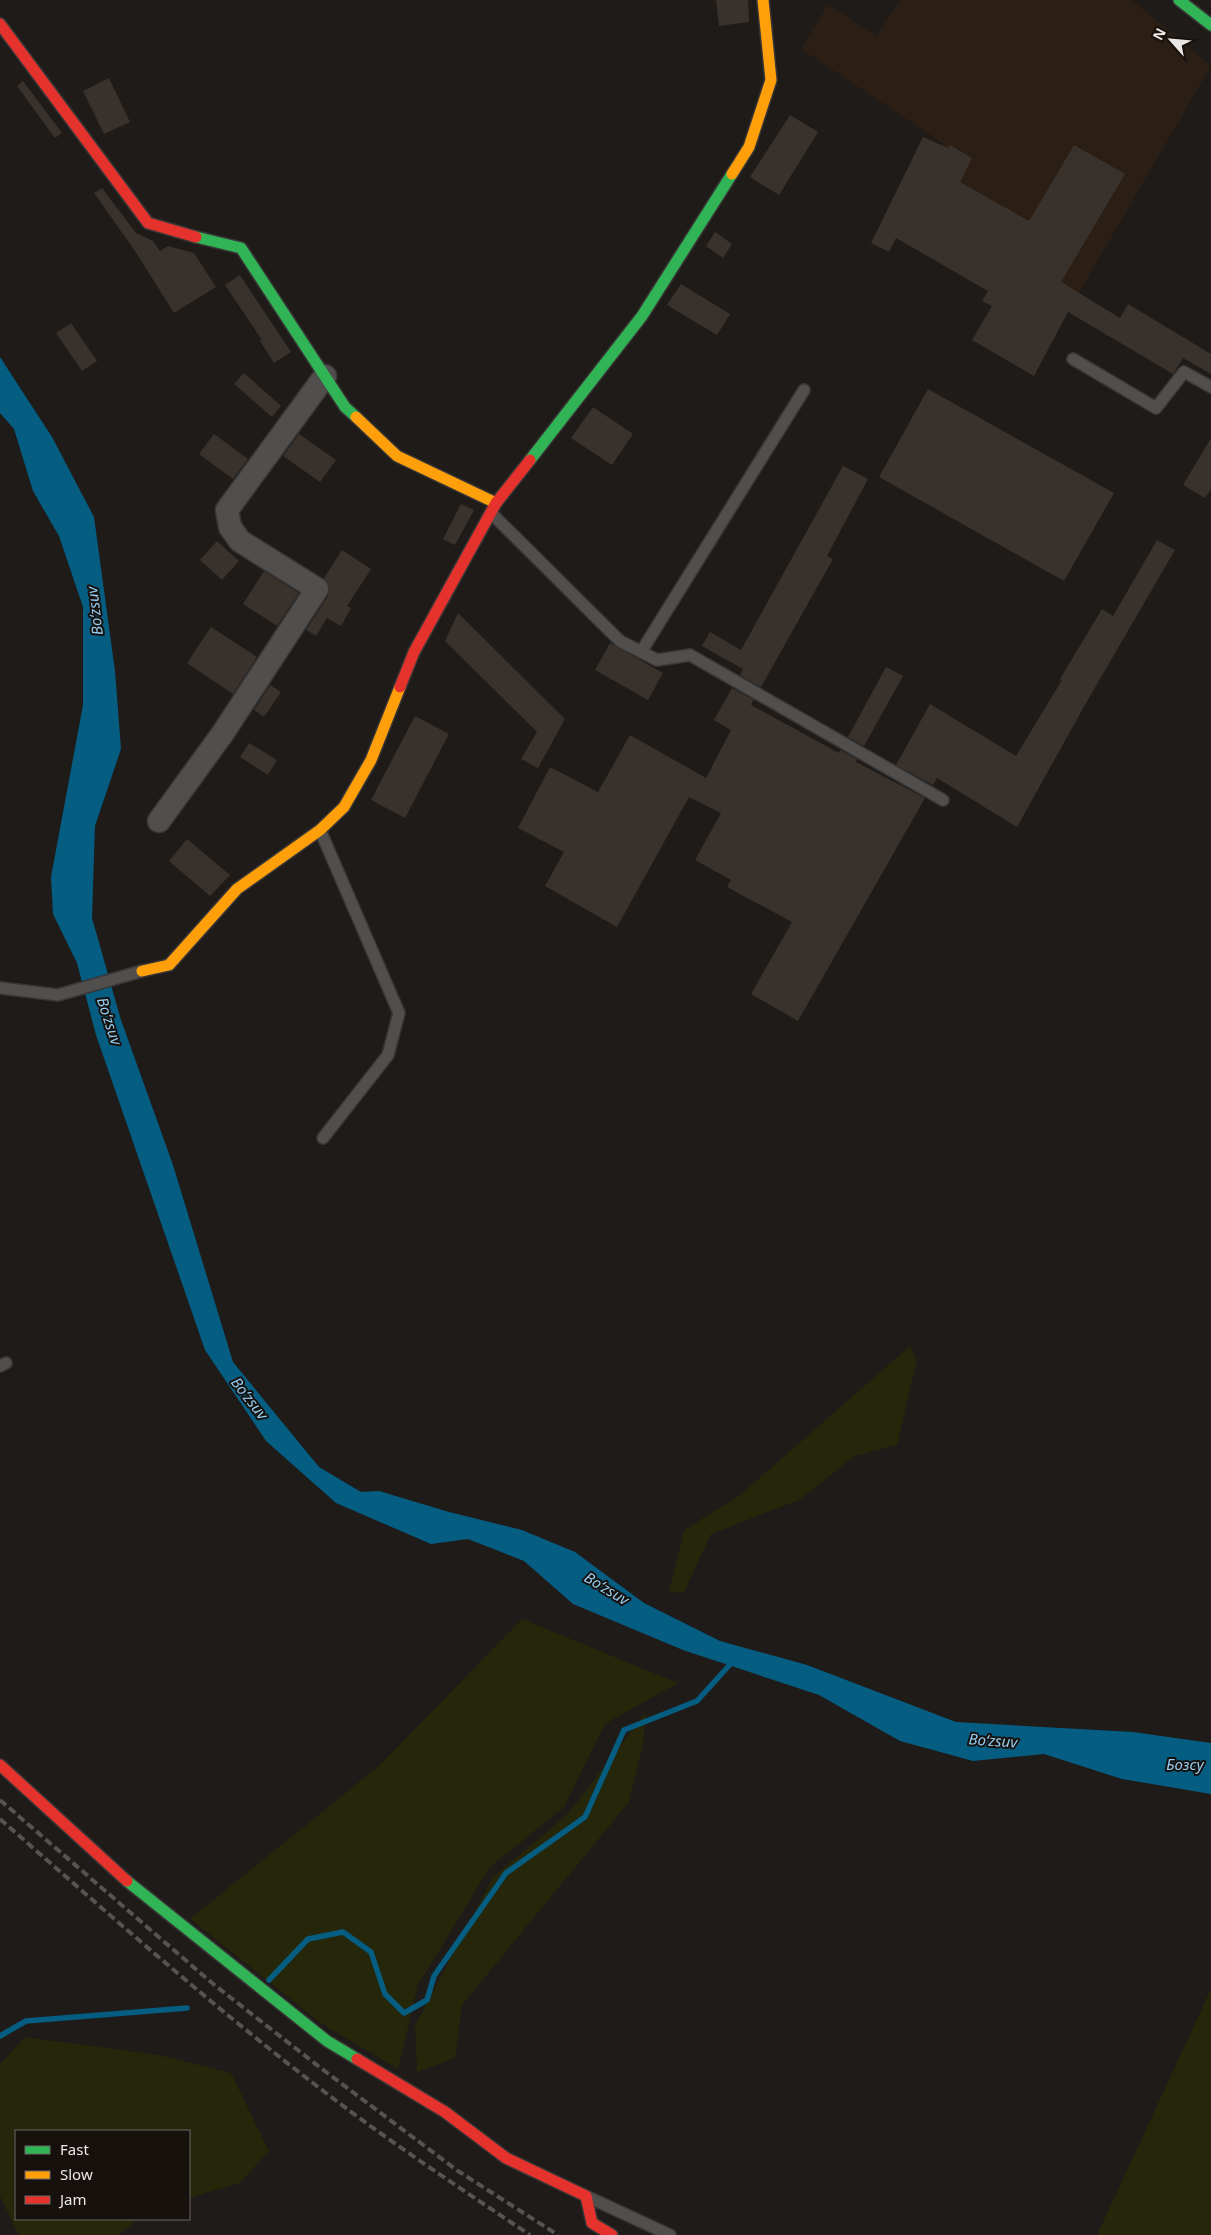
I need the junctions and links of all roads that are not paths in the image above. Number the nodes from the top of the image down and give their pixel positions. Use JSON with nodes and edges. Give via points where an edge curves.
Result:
{"nodes":[{"id":1,"x":763,"y":0,"type":"edge"},
{"id":2,"x":1179,"y":0,"type":"edge"},
{"id":3,"x":0,"y":24,"type":"edge"},
{"id":4,"x":1211,"y":25,"type":"edge"},
{"id":5,"x":1073,"y":359,"type":"dead end"},
{"id":6,"x":325,"y":376,"type":"junction"},
{"id":7,"x":1211,"y":387,"type":"edge"},
{"id":8,"x":804,"y":390,"type":"dead end"},
{"id":9,"x":494,"y":508,"type":"junction"},
{"id":10,"x":641,"y":652,"type":"junction"},
{"id":11,"x":943,"y":800,"type":"dead end"},
{"id":12,"x":159,"y":821,"type":"dead end"},
{"id":13,"x":320,"y":830,"type":"junction"},
{"id":14,"x":142,"y":971,"type":"joint"},
{"id":15,"x":0,"y":988,"type":"edge"},
{"id":16,"x":323,"y":1138,"type":"dead end"},
{"id":17,"x":0,"y":1765,"type":"edge"},
{"id":18,"x":586,"y":2196,"type":"junction"},
{"id":19,"x":612,"y":2235,"type":"edge"},
{"id":20,"x":670,"y":2235,"type":"edge"}],
"edges":[{"from":1,"to":9,"type":"street","via":[[771,80],[749,147],[642,316]]},
{"from":2,"to":4,"type":"street"},
{"from":3,"to":6,"type":"street","via":[[148,223],[241,248]]},
{"from":5,"to":7,"type":"lane","via":[[1156,408],[1184,372]]},
{"from":6,"to":9,"type":"street","via":[[345,406],[397,456]]},
{"from":6,"to":12,"type":"street","via":[[227,510],[230,527],[240,541],[317,589],[223,733]]},
{"from":8,"to":10,"type":"lane"},
{"from":9,"to":10,"type":"lane","via":[[620,641]]},
{"from":9,"to":13,"type":"street","via":[[414,652],[371,760],[344,807]]},
{"from":10,"to":11,"type":"lane","via":[[658,660],[690,655]]},
{"from":13,"to":14,"type":"street","via":[[237,889],[169,965]]},
{"from":13,"to":16,"type":"lane","via":[[399,1013],[388,1054]]},
{"from":14,"to":15,"type":"lane","via":[[58,995]]},
{"from":17,"to":18,"type":"street","via":[[138,1891],[327,2041],[445,2112],[506,2158]]},
{"from":18,"to":19,"type":"street","via":[[592,2223]]},
{"from":18,"to":20,"type":"lane"}]}
